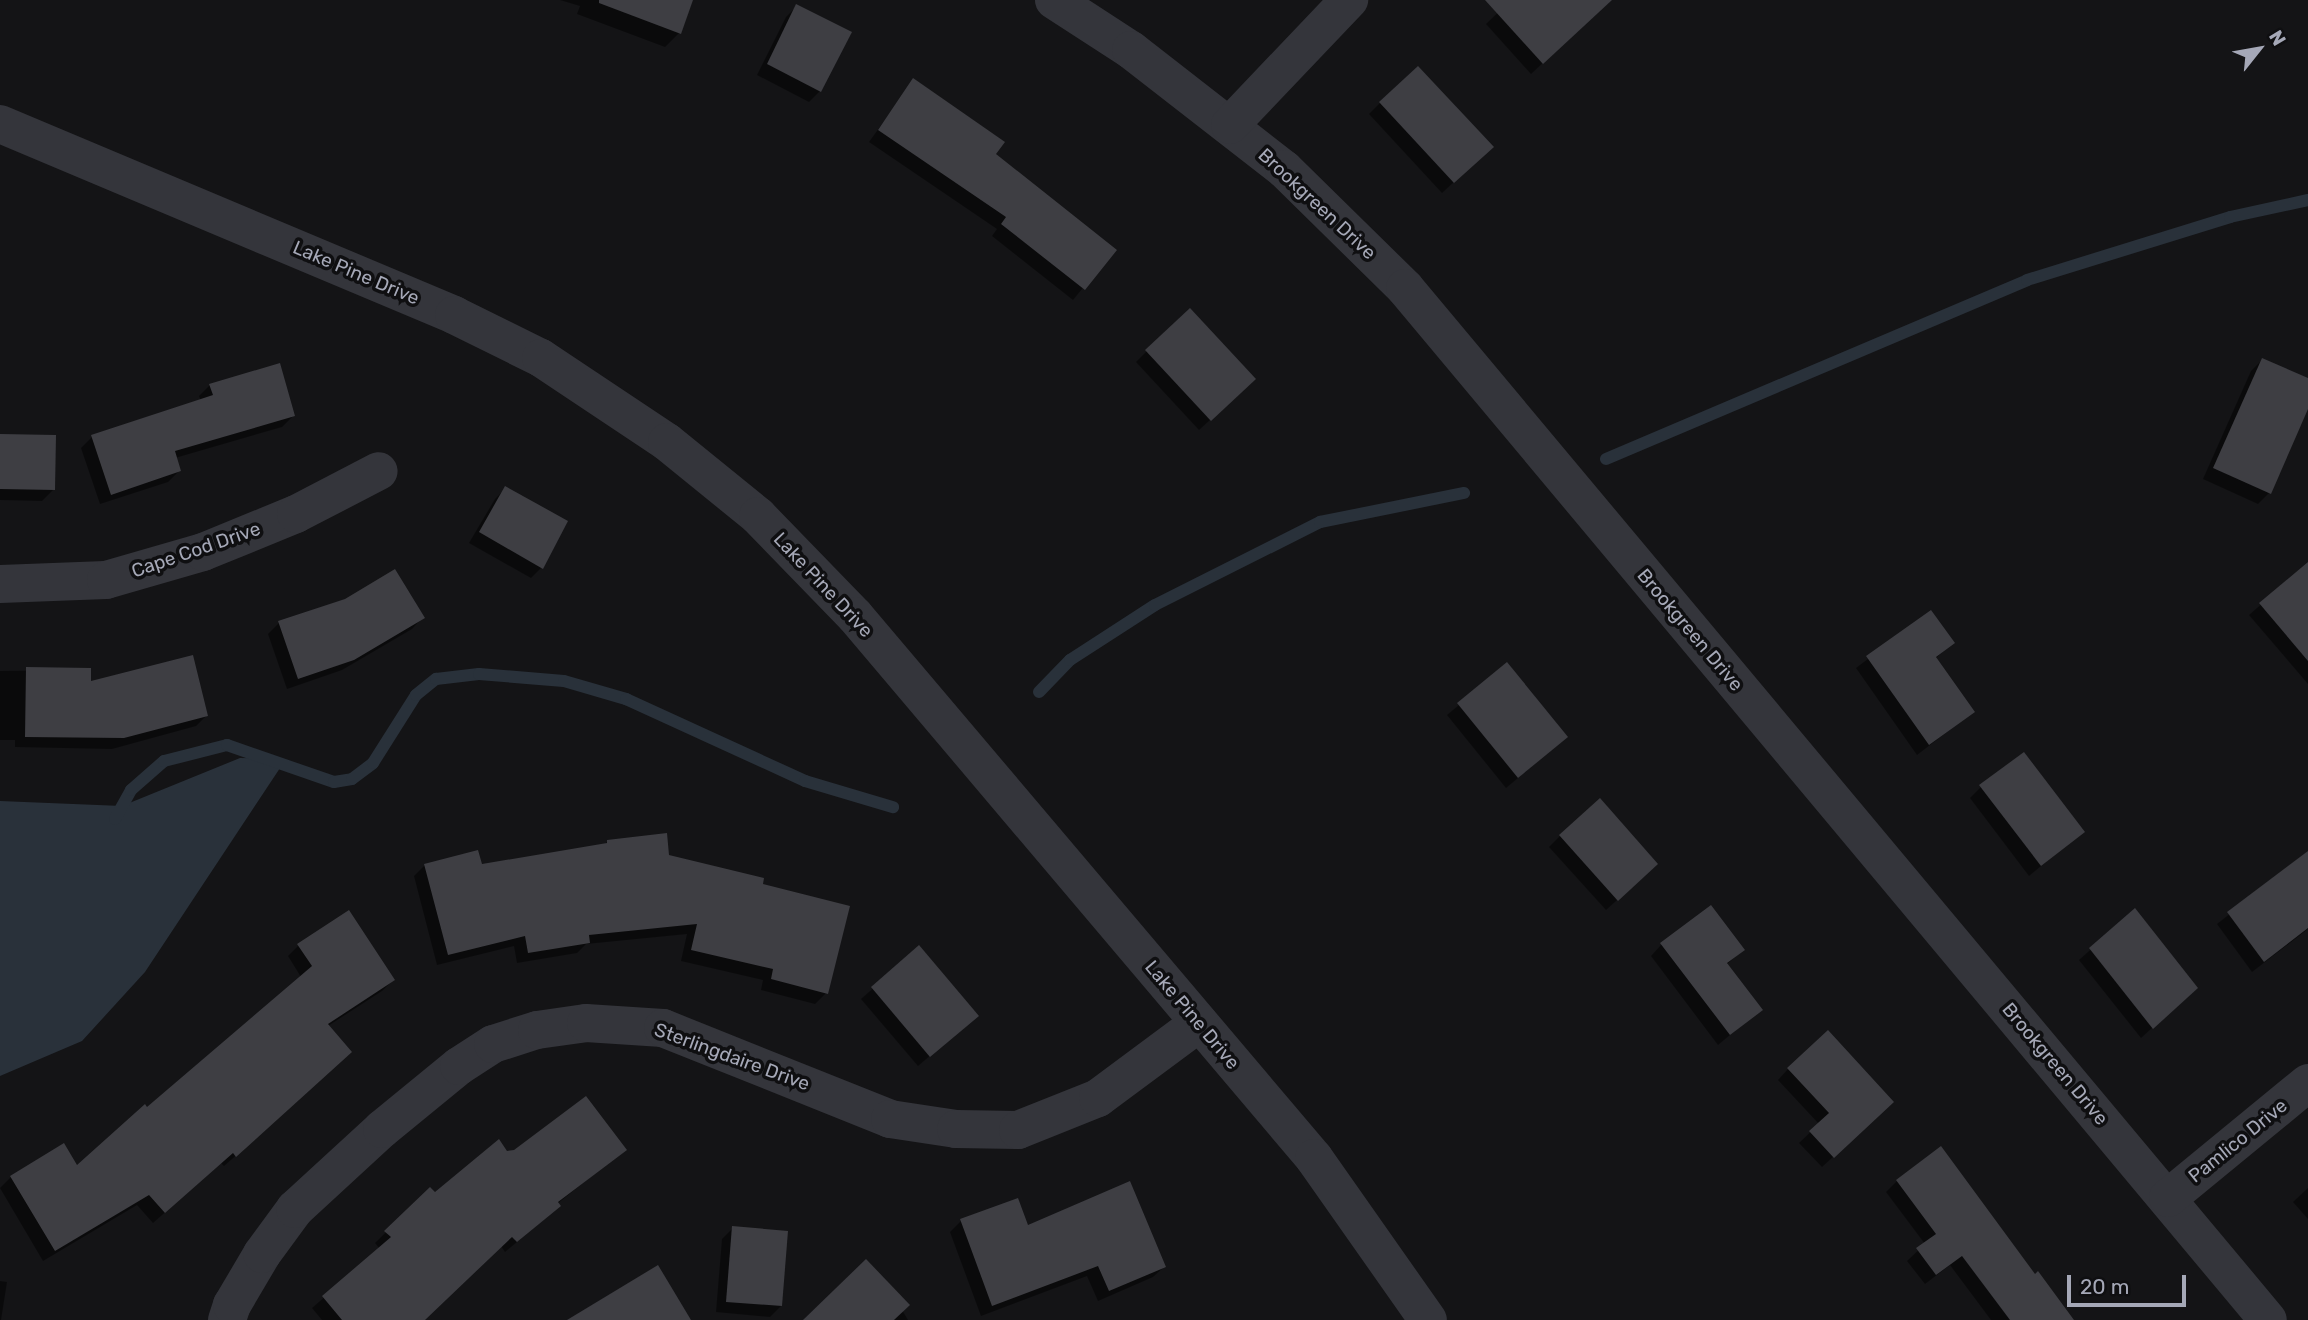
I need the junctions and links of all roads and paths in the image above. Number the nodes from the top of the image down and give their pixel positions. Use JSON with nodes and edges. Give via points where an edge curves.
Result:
{"nodes":[{"id":1,"x":1054,"y":0,"type":"edge"},
{"id":2,"x":1349,"y":0,"type":"edge"},
{"id":3,"x":0,"y":124,"type":"edge"},
{"id":4,"x":1230,"y":125,"type":"junction"},
{"id":5,"x":379,"y":471,"type":"dead end"},
{"id":6,"x":0,"y":584,"type":"edge"},
{"id":7,"x":1199,"y":1023,"type":"junction"},
{"id":8,"x":2308,"y":1083,"type":"edge"},
{"id":9,"x":2168,"y":1198,"type":"junction"},
{"id":10,"x":227,"y":1320,"type":"edge"},
{"id":11,"x":1428,"y":1320,"type":"edge"},
{"id":12,"x":2268,"y":1320,"type":"edge"}],
"edges":[{"from":1,"to":4,"type":"street","name":"Brookgreen Drive","via":[[1131,50]]},
{"from":2,"to":4,"type":"street"},
{"from":3,"to":7,"type":"street","name":"Lake Pine Drive","via":[[454,315],[541,358],[667,442],[758,516],[855,616]]},
{"from":4,"to":9,"type":"street","name":"Brookgreen Drive","via":[[1284,169],[1405,288]]},
{"from":5,"to":6,"type":"street","name":"Cape Cod Drive","via":[[296,514],[203,552],[106,580]]},
{"from":7,"to":10,"type":"street","name":"Sterlingdaire Drive","via":[[1098,1098],[1018,1130],[956,1129],[890,1119],[663,1028],[586,1023],[537,1030],[493,1044],[459,1066],[295,1209],[262,1254]]},
{"from":7,"to":11,"type":"street","name":"Lake Pine Drive","via":[[1314,1158]]},
{"from":8,"to":9,"type":"street","name":"Pamlico Drive"},
{"from":9,"to":12,"type":"street","name":"Brookgreen Drive"}]}
